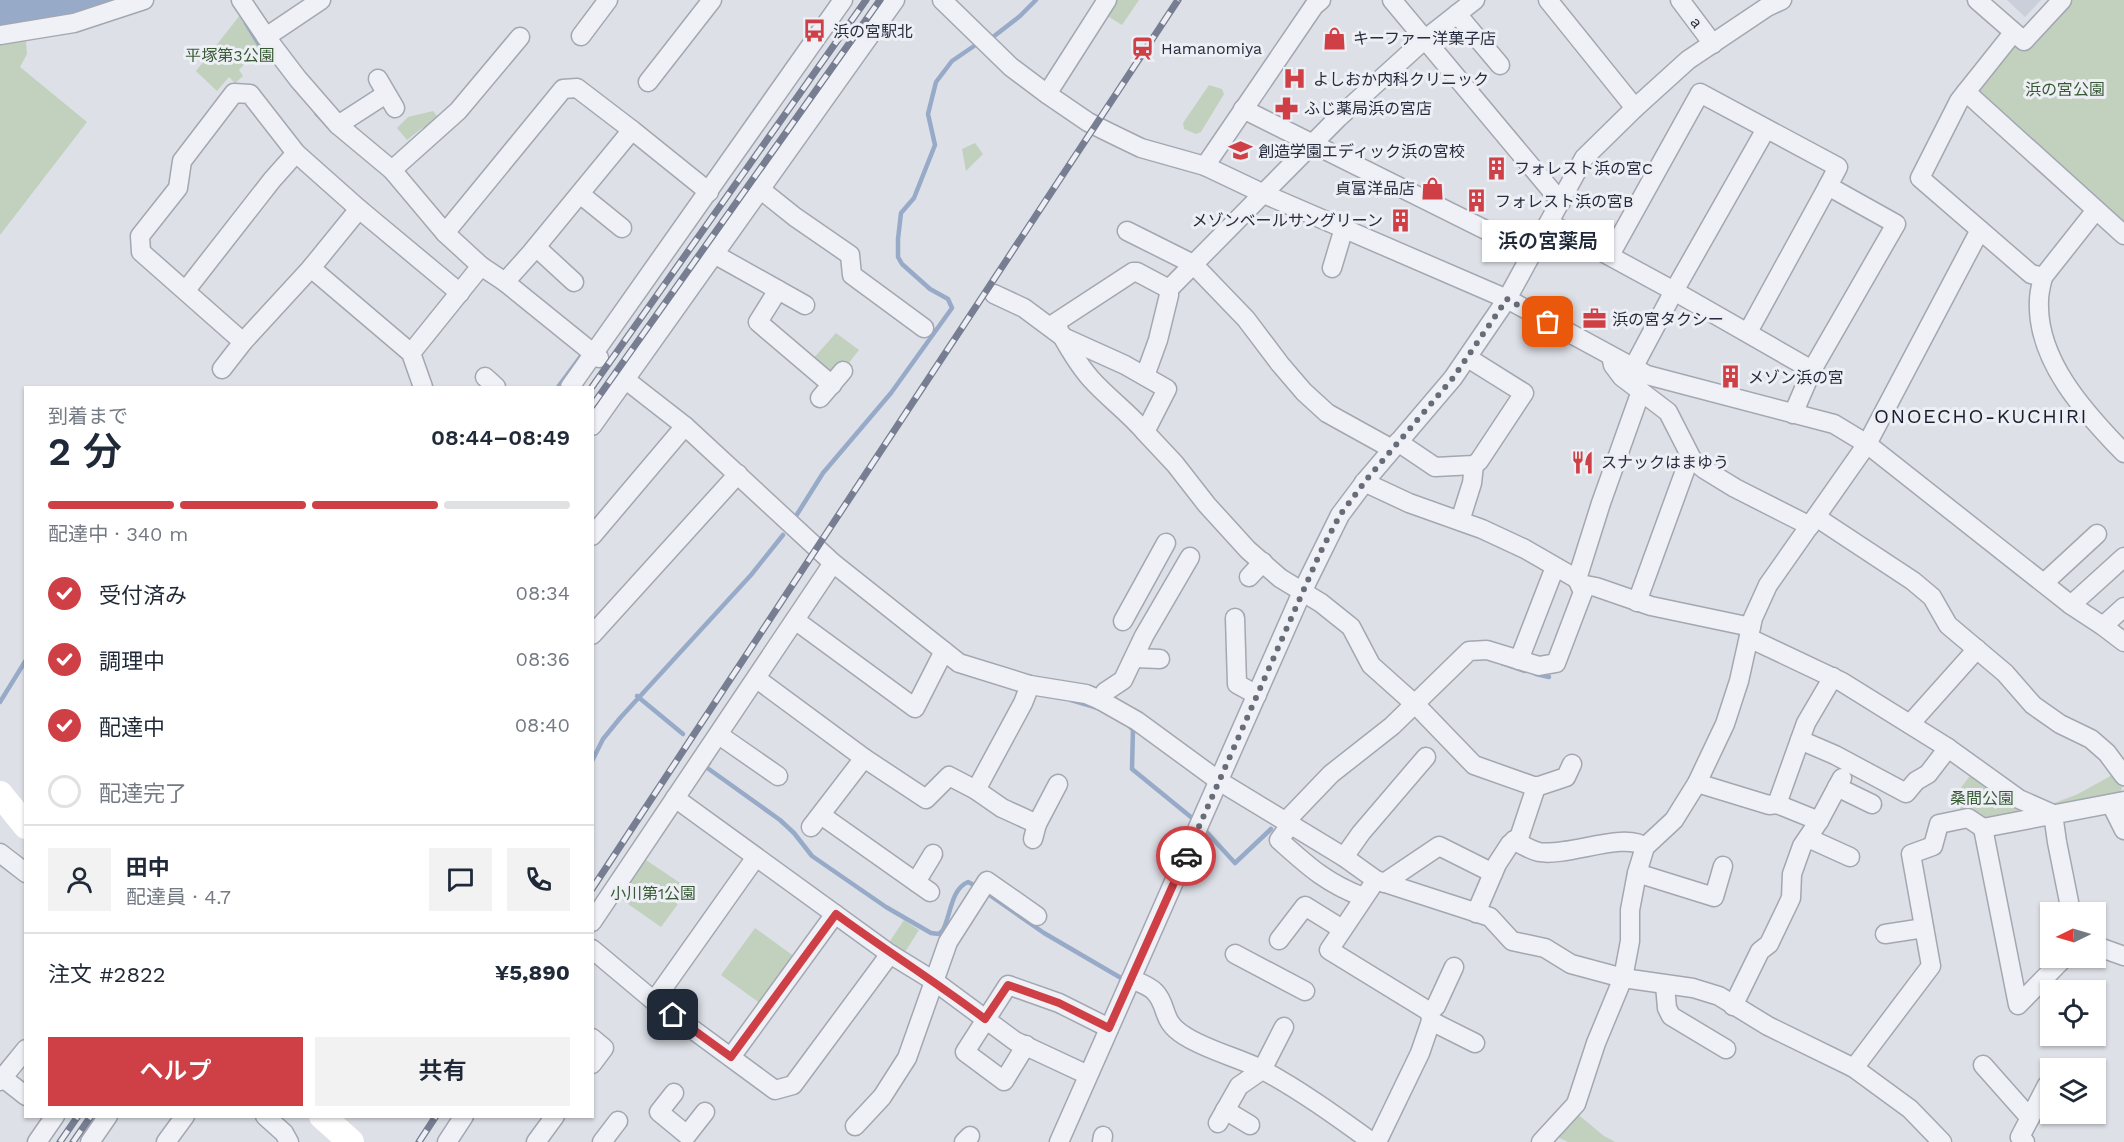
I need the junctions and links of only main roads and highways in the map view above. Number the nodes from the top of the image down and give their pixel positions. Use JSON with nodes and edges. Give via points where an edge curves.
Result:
{"nodes":[{"id":1,"x":0,"y":794,"type":"edge"},
{"id":2,"x":24,"y":824,"type":"edge"},
{"id":3,"x":324,"y":1118,"type":"edge"},
{"id":4,"x":351,"y":1142,"type":"edge"}],
"edges":[{"from":1,"to":2,"type":"main road"},
{"from":3,"to":4,"type":"main road"}]}
